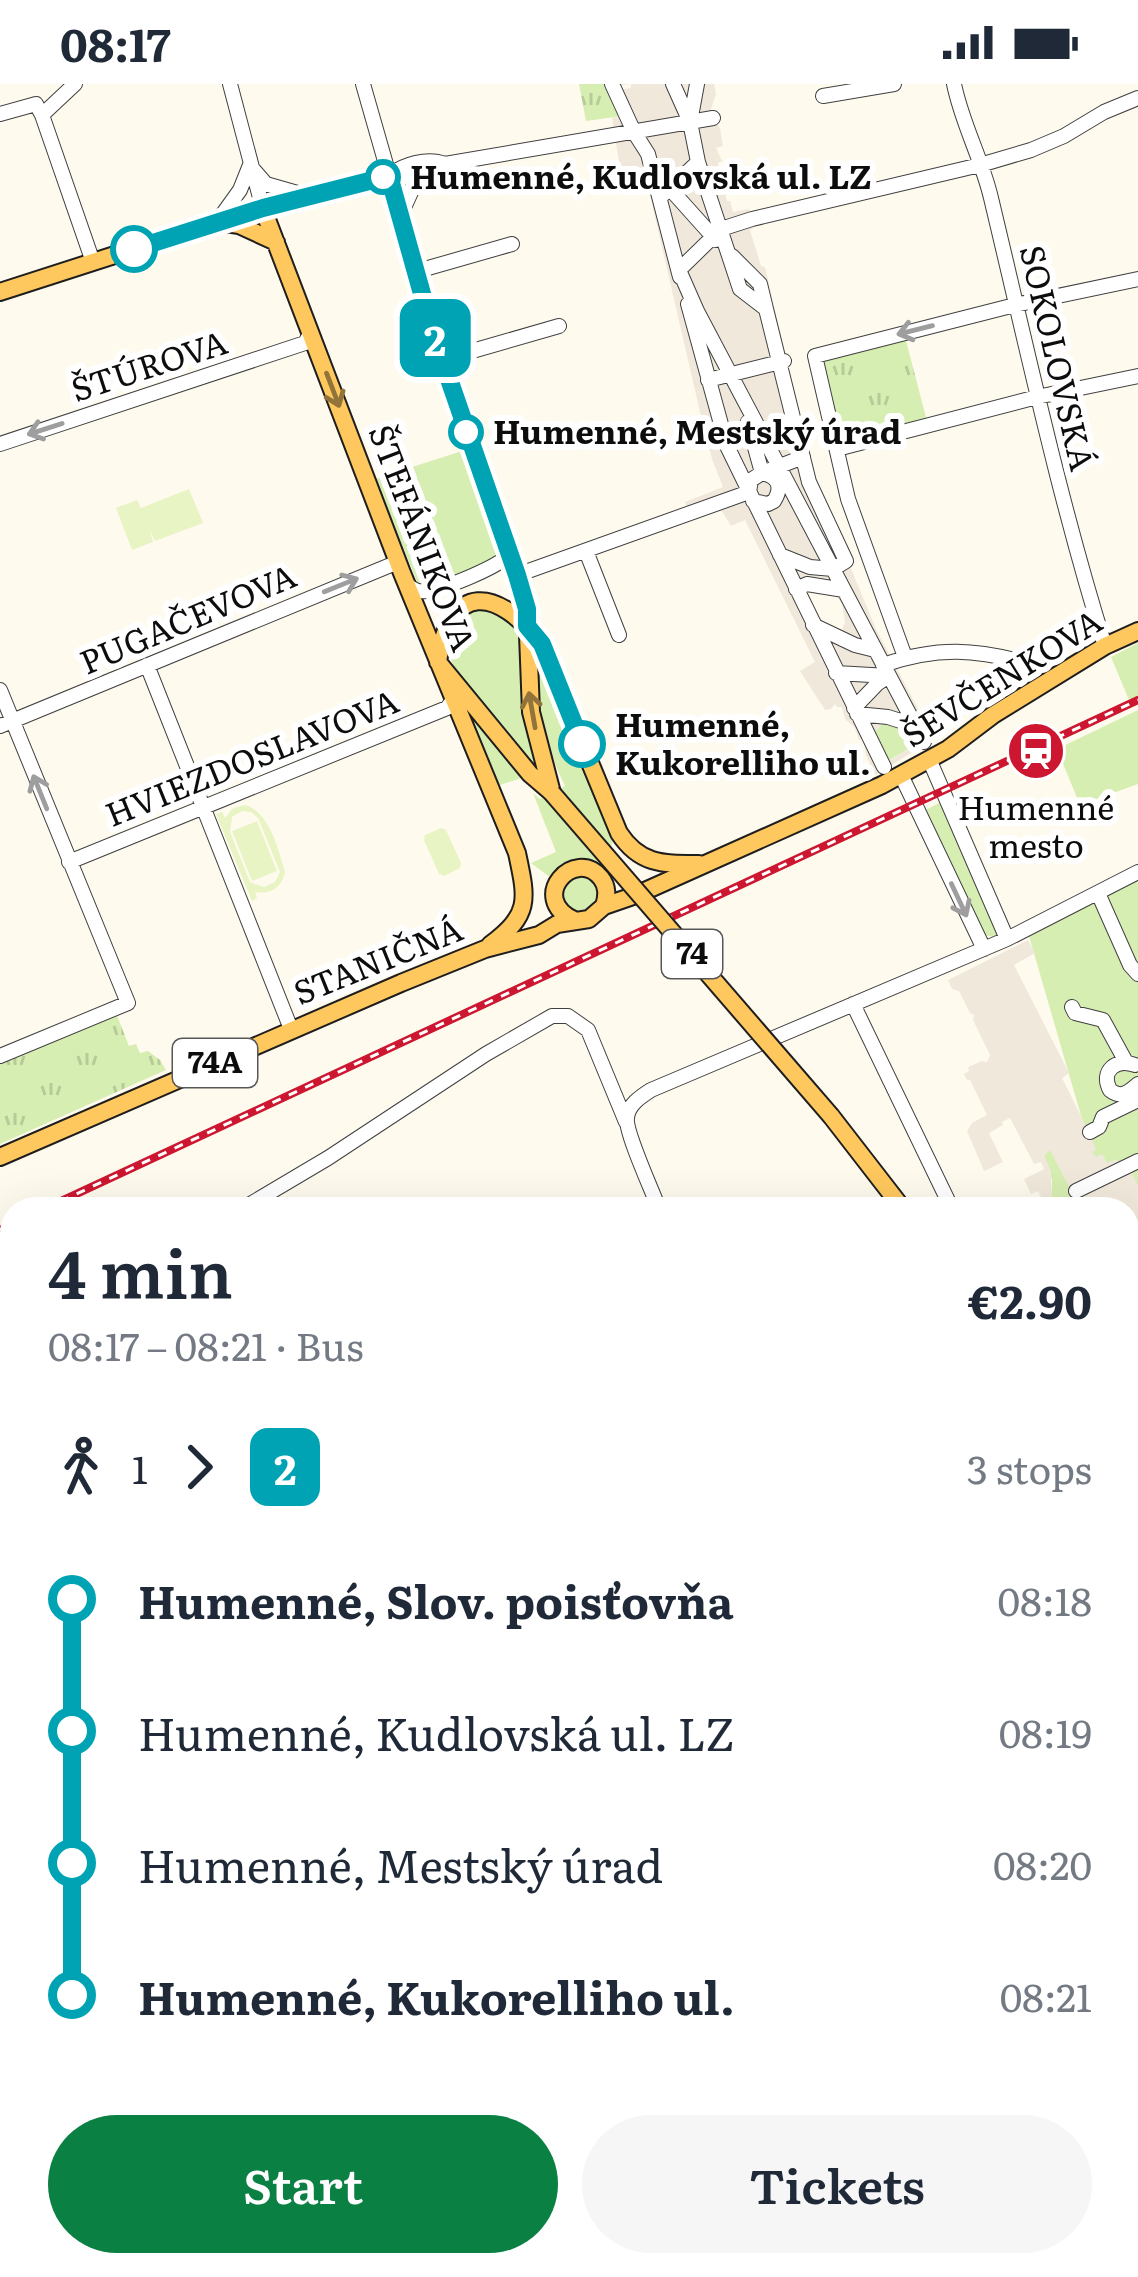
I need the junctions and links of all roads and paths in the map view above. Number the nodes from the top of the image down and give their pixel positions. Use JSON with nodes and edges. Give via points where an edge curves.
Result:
{"nodes":[{"id":1,"x":74,"y":84,"type":"edge"},
{"id":2,"x":230,"y":84,"type":"edge"},
{"id":3,"x":363,"y":84,"type":"edge"},
{"id":4,"x":612,"y":84,"type":"edge"},
{"id":5,"x":673,"y":84,"type":"edge"},
{"id":6,"x":697,"y":84,"type":"edge"},
{"id":7,"x":894,"y":84,"type":"edge"},
{"id":8,"x":954,"y":84,"type":"edge"},
{"id":9,"x":823,"y":96,"type":"dead end"},
{"id":10,"x":1138,"y":98,"type":"edge"},
{"id":11,"x":39,"y":109,"type":"junction"},
{"id":12,"x":0,"y":114,"type":"edge"},
{"id":13,"x":712,"y":118,"type":"dead end"},
{"id":14,"x":690,"y":122,"type":"junction"},
{"id":15,"x":634,"y":132,"type":"junction"},
{"id":16,"x":446,"y":164,"type":"junction"},
{"id":17,"x":250,"y":165,"type":"junction"},
{"id":18,"x":980,"y":165,"type":"junction"},
{"id":19,"x":426,"y":174,"type":"junction"},
{"id":20,"x":389,"y":176,"type":"junction"},
{"id":21,"x":678,"y":180,"type":"junction"},
{"id":22,"x":308,"y":196,"type":"junction"},
{"id":23,"x":263,"y":208,"type":"junction"},
{"id":24,"x":401,"y":214,"type":"junction"},
{"id":25,"x":217,"y":222,"type":"junction"},
{"id":26,"x":717,"y":233,"type":"junction"},
{"id":27,"x":276,"y":242,"type":"junction"},
{"id":28,"x":512,"y":244,"type":"dead end"},
{"id":29,"x":93,"y":262,"type":"junction"},
{"id":30,"x":679,"y":270,"type":"junction"},
{"id":31,"x":415,"y":272,"type":"junction"},
{"id":32,"x":1138,"y":279,"type":"edge"},
{"id":33,"x":0,"y":292,"type":"edge"},
{"id":34,"x":1015,"y":305,"type":"junction"},
{"id":35,"x":559,"y":326,"type":"dead end"},
{"id":36,"x":310,"y":334,"type":"junction"},
{"id":37,"x":441,"y":359,"type":"junction"},
{"id":38,"x":783,"y":362,"type":"junction"},
{"id":39,"x":731,"y":375,"type":"junction"},
{"id":40,"x":1138,"y":376,"type":"edge"},
{"id":41,"x":708,"y":380,"type":"junction"},
{"id":42,"x":1037,"y":397,"type":"junction"},
{"id":43,"x":746,"y":403,"type":"junction"},
{"id":44,"x":0,"y":444,"type":"edge"},
{"id":45,"x":837,"y":449,"type":"junction"},
{"id":46,"x":802,"y":457,"type":"junction"},
{"id":47,"x":779,"y":467,"type":"junction"},
{"id":48,"x":763,"y":473,"type":"junction"},
{"id":49,"x":793,"y":492,"type":"junction"},
{"id":50,"x":751,"y":496,"type":"junction"},
{"id":51,"x":774,"y":501,"type":"junction"},
{"id":52,"x":586,"y":551,"type":"junction"},
{"id":53,"x":510,"y":554,"type":"junction"},
{"id":54,"x":779,"y":555,"type":"junction"},
{"id":55,"x":398,"y":562,"type":"junction"},
{"id":56,"x":828,"y":569,"type":"junction"},
{"id":57,"x":517,"y":575,"type":"junction"},
{"id":58,"x":407,"y":585,"type":"junction"},
{"id":59,"x":802,"y":587,"type":"junction"},
{"id":60,"x":844,"y":590,"type":"junction"},
{"id":61,"x":813,"y":625,"type":"junction"},
{"id":62,"x":527,"y":626,"type":"junction"},
{"id":63,"x":1138,"y":631,"type":"edge"},
{"id":64,"x":619,"y":635,"type":"dead end"},
{"id":65,"x":1105,"y":646,"type":"junction"},
{"id":66,"x":875,"y":650,"type":"junction"},
{"id":67,"x":905,"y":657,"type":"junction"},
{"id":68,"x":438,"y":662,"type":"junction"},
{"id":69,"x":1031,"y":664,"type":"dead end"},
{"id":70,"x":147,"y":665,"type":"junction"},
{"id":71,"x":886,"y":670,"type":"junction"},
{"id":72,"x":836,"y":673,"type":"junction"},
{"id":73,"x":0,"y":690,"type":"edge"},
{"id":74,"x":898,"y":692,"type":"junction"},
{"id":75,"x":453,"y":700,"type":"junction"},
{"id":76,"x":856,"y":711,"type":"junction"},
{"id":77,"x":888,"y":717,"type":"junction"},
{"id":78,"x":6,"y":724,"type":"edge"},
{"id":79,"x":916,"y":726,"type":"junction"},
{"id":80,"x":868,"y":736,"type":"junction"},
{"id":81,"x":927,"y":751,"type":"junction"},
{"id":82,"x":893,"y":771,"type":"junction"},
{"id":83,"x":552,"y":793,"type":"junction"},
{"id":84,"x":203,"y":808,"type":"junction"},
{"id":85,"x":619,"y":833,"type":"junction"},
{"id":86,"x":517,"y":853,"type":"junction"},
{"id":87,"x":69,"y":862,"type":"junction"},
{"id":88,"x":704,"y":864,"type":"junction"},
{"id":89,"x":1138,"y":872,"type":"edge"},
{"id":90,"x":602,"y":880,"type":"junction"},
{"id":91,"x":1098,"y":893,"type":"junction"},
{"id":92,"x":636,"y":896,"type":"junction"},
{"id":93,"x":556,"y":897,"type":"junction"},
{"id":94,"x":604,"y":906,"type":"junction"},
{"id":95,"x":574,"y":920,"type":"junction"},
{"id":96,"x":1007,"y":939,"type":"junction"},
{"id":97,"x":518,"y":941,"type":"junction"},
{"id":98,"x":484,"y":949,"type":"junction"},
{"id":99,"x":984,"y":949,"type":"junction"},
{"id":100,"x":1138,"y":974,"type":"edge"},
{"id":101,"x":853,"y":1004,"type":"junction"},
{"id":102,"x":1072,"y":1007,"type":"dead end"},
{"id":103,"x":291,"y":1029,"type":"junction"},
{"id":104,"x":0,"y":1056,"type":"edge"},
{"id":105,"x":1133,"y":1063,"type":"edge"},
{"id":106,"x":610,"y":1083,"type":"junction"},
{"id":107,"x":1138,"y":1083,"type":"edge"},
{"id":108,"x":644,"y":1094,"type":"junction"},
{"id":109,"x":1138,"y":1100,"type":"edge"},
{"id":110,"x":626,"y":1123,"type":"junction"},
{"id":111,"x":1090,"y":1132,"type":"dead end"},
{"id":112,"x":0,"y":1157,"type":"edge"},
{"id":113,"x":1138,"y":1161,"type":"edge"},
{"id":114,"x":1076,"y":1191,"type":"dead end"},
{"id":115,"x":262,"y":1197,"type":"edge"},
{"id":116,"x":654,"y":1197,"type":"edge"},
{"id":117,"x":894,"y":1197,"type":"edge"},
{"id":118,"x":946,"y":1197,"type":"edge"}],
"edges":[{"from":1,"to":11,"type":"street"},
{"from":2,"to":17,"type":"street"},
{"from":3,"to":20,"type":"street"},
{"from":4,"to":15,"type":"street"},
{"from":5,"to":14,"type":"street"},
{"from":6,"to":14,"type":"street"},
{"from":7,"to":9,"type":"street"},
{"from":8,"to":18,"type":"street","name":"SOKOLOVSKÁ"},
{"from":10,"to":18,"type":"street","via":[[1031,150]]},
{"from":11,"to":12,"type":"street"},
{"from":11,"to":29,"type":"street"},
{"from":13,"to":14,"type":"street"},
{"from":14,"to":15,"type":"street"},
{"from":14,"to":21,"type":"street"},
{"from":15,"to":16,"type":"street"},
{"from":15,"to":21,"type":"street","via":[[652,168]]},
{"from":16,"to":19,"type":"street"},
{"from":16,"to":20,"type":"street","via":[[401,166]]},
{"from":17,"to":22,"type":"street","via":[[266,184]]},
{"from":17,"to":23,"type":"street"},
{"from":17,"to":25,"type":"street"},
{"from":18,"to":26,"type":"street"},
{"from":18,"to":34,"type":"street","name":"SOKOLOVSKÁ"},
{"from":19,"to":20,"type":"street"},
{"from":19,"to":24,"type":"street"},
{"from":20,"to":22,"type":"main road"},
{"from":20,"to":24,"type":"main road","number":"74"},
{"from":21,"to":26,"type":"street"},
{"from":21,"to":26,"type":"street"},
{"from":21,"to":30,"type":"street"},
{"from":22,"to":23,"type":"main road"},
{"from":23,"to":25,"type":"main road"},
{"from":23,"to":27,"type":"main road","number":"74"},
{"from":24,"to":31,"type":"main road","number":"74"},
{"from":25,"to":27,"type":"main road"},
{"from":25,"to":29,"type":"main road"},
{"from":26,"to":30,"type":"street"},
{"from":26,"to":38,"type":"street","via":[[740,289],[766,309]]},
{"from":27,"to":36,"type":"main road","name":"ŠTEFÁNIKOVA","number":"74"},
{"from":28,"to":31,"type":"street"},
{"from":29,"to":33,"type":"main road"},
{"from":30,"to":39,"type":"street"},
{"from":30,"to":41,"type":"street"},
{"from":31,"to":37,"type":"main road","number":"74"},
{"from":32,"to":34,"type":"street"},
{"from":34,"to":42,"type":"street","name":"SOKOLOVSKÁ"},
{"from":34,"to":45,"type":"street","one_way":true,"via":[[815,356]]},
{"from":35,"to":37,"type":"street"},
{"from":36,"to":44,"type":"street","name":"ŠTÚROVA","one_way":true,"via":[[305,343]]},
{"from":36,"to":55,"type":"main road","name":"ŠTEFÁNIKOVA","number":"74","one_way":true},
{"from":37,"to":53,"type":"main road","number":"74"},
{"from":38,"to":39,"type":"street"},
{"from":38,"to":46,"type":"street"},
{"from":39,"to":41,"type":"street"},
{"from":39,"to":43,"type":"street"},
{"from":40,"to":42,"type":"street"},
{"from":41,"to":50,"type":"street"},
{"from":42,"to":45,"type":"street"},
{"from":42,"to":65,"type":"street","name":"SOKOLOVSKÁ"},
{"from":43,"to":47,"type":"street"},
{"from":43,"to":48,"type":"street"},
{"from":45,"to":67,"type":"street"},
{"from":46,"to":47,"type":"street"},
{"from":46,"to":56,"type":"street","via":[[846,561]]},
{"from":47,"to":48,"type":"street"},
{"from":47,"to":49,"type":"street"},
{"from":48,"to":50,"type":"street","via":[[751,481]]},
{"from":48,"to":51,"type":"street","via":[[777,480]]},
{"from":49,"to":51,"type":"street"},
{"from":49,"to":56,"type":"street"},
{"from":50,"to":51,"type":"street","via":[[759,504]]},
{"from":50,"to":52,"type":"street"},
{"from":50,"to":54,"type":"street"},
{"from":52,"to":57,"type":"street"},
{"from":52,"to":64,"type":"street"},
{"from":53,"to":57,"type":"main road","number":"74"},
{"from":53,"to":58,"type":"street","via":[[430,591]]},
{"from":54,"to":56,"type":"street"},
{"from":54,"to":59,"type":"street"},
{"from":55,"to":58,"type":"main road","name":"ŠTEFÁNIKOVA","number":"74"},
{"from":70,"to":55,"type":"street","name":"PUGAČEVOVA","one_way":true},
{"from":56,"to":59,"type":"street"},
{"from":56,"to":60,"type":"street"},
{"from":57,"to":62,"type":"main road","number":"74"},
{"from":58,"to":68,"type":"main road","name":"ŠTEFÁNIKOVA","number":"74"},
{"from":59,"to":60,"type":"street"},
{"from":59,"to":61,"type":"street"},
{"from":60,"to":66,"type":"street"},
{"from":61,"to":66,"type":"street"},
{"from":61,"to":72,"type":"street"},
{"from":62,"to":68,"type":"main road","via":[[498,605],[466,605],[450,617]]},
{"from":83,"to":62,"type":"main road","number":"74","one_way":true,"via":[[531,712]]},
{"from":62,"to":85,"type":"main road","via":[[542,644]]},
{"from":63,"to":65,"type":"main road","name":"ŠEVČENKOVA"},
{"from":65,"to":81,"type":"main road","name":"ŠEVČENKOVA"},
{"from":66,"to":71,"type":"street"},
{"from":67,"to":69,"type":"street","name":"ŠEVČENKOVA","via":[[945,650]]},
{"from":67,"to":71,"type":"street","name":"ŠEVČENKOVA"},
{"from":68,"to":75,"type":"main road","name":"ŠTEFÁNIKOVA","number":"74A"},
{"from":68,"to":83,"type":"main road","number":"74"},
{"from":70,"to":78,"type":"street","name":"PUGAČEVOVA"},
{"from":70,"to":84,"type":"street"},
{"from":71,"to":72,"type":"street"},
{"from":71,"to":74,"type":"street"},
{"from":71,"to":76,"type":"street"},
{"from":72,"to":76,"type":"street"},
{"from":73,"to":78,"type":"street"},
{"from":74,"to":77,"type":"street"},
{"from":74,"to":79,"type":"street"},
{"from":75,"to":84,"type":"street","name":"HVIEZDOSLAVOVA"},
{"from":75,"to":86,"type":"main road","name":"ŠTEFÁNIKOVA","number":"74A"},
{"from":76,"to":77,"type":"street"},
{"from":76,"to":80,"type":"street"},
{"from":77,"to":79,"type":"street"},
{"from":77,"to":80,"type":"street"},
{"from":87,"to":78,"type":"street","one_way":true},
{"from":79,"to":81,"type":"street"},
{"from":80,"to":82,"type":"street"},
{"from":81,"to":82,"type":"main road","name":"ŠEVČENKOVA"},
{"from":81,"to":96,"type":"street"},
{"from":82,"to":88,"type":"main road","name":"ŠEVČENKOVA","via":[[845,802]]},
{"from":82,"to":99,"type":"street","one_way":true},
{"from":83,"to":117,"type":"main road","number":"74","bridge":true},
{"from":84,"to":87,"type":"street","name":"HVIEZDOSLAVOVA"},
{"from":84,"to":103,"type":"street"},
{"from":85,"to":88,"type":"main road","via":[[629,848],[662,864]]},
{"from":85,"to":90,"type":"main road"},
{"from":86,"to":93,"type":"main road","number":"74A"},
{"from":86,"to":98,"type":"main road","number":"74A","via":[[524,909]]},
{"from":87,"to":104,"type":"street","via":[[128,1003]]},
{"from":88,"to":92,"type":"main road","name":"ŠEVČENKOVA"},
{"from":89,"to":91,"type":"street"},
{"from":90,"to":92,"type":"main road"},
{"from":90,"to":93,"type":"main road","number":"74A","via":[[574,869],[563,874]]},
{"from":90,"to":94,"type":"main road"},
{"from":91,"to":96,"type":"street"},
{"from":91,"to":100,"type":"street"},
{"from":92,"to":94,"type":"main road","name":"ŠEVČENKOVA"},
{"from":93,"to":95,"type":"main road","number":"74A"},
{"from":93,"to":97,"type":"main road","number":"74A"},
{"from":94,"to":95,"type":"main road","number":"74A","via":[[590,920]]},
{"from":95,"to":97,"type":"main road","number":"74A"},
{"from":96,"to":99,"type":"street"},
{"from":97,"to":98,"type":"main road","name":"STANIČNÁ","number":"74A"},
{"from":98,"to":103,"type":"main road","name":"STANIČNÁ","number":"74A"},
{"from":99,"to":101,"type":"street"},
{"from":101,"to":108,"type":"street"},
{"from":101,"to":118,"type":"street"},
{"from":102,"to":105,"type":"street","via":[[1103,1021]]},
{"from":103,"to":112,"type":"main road","name":"STANIČNÁ","number":"74A"},
{"from":105,"to":107,"type":"street"},
{"from":105,"to":107,"type":"street","via":[[1112,1065],[1106,1083],[1126,1094]]},
{"from":106,"to":108,"type":"street"},
{"from":106,"to":110,"type":"street"},
{"from":106,"to":115,"type":"street","via":[[588,1030],[552,1016]]},
{"from":108,"to":110,"type":"street"},
{"from":109,"to":111,"type":"street"},
{"from":110,"to":116,"type":"street"},
{"from":113,"to":114,"type":"street"}]}
